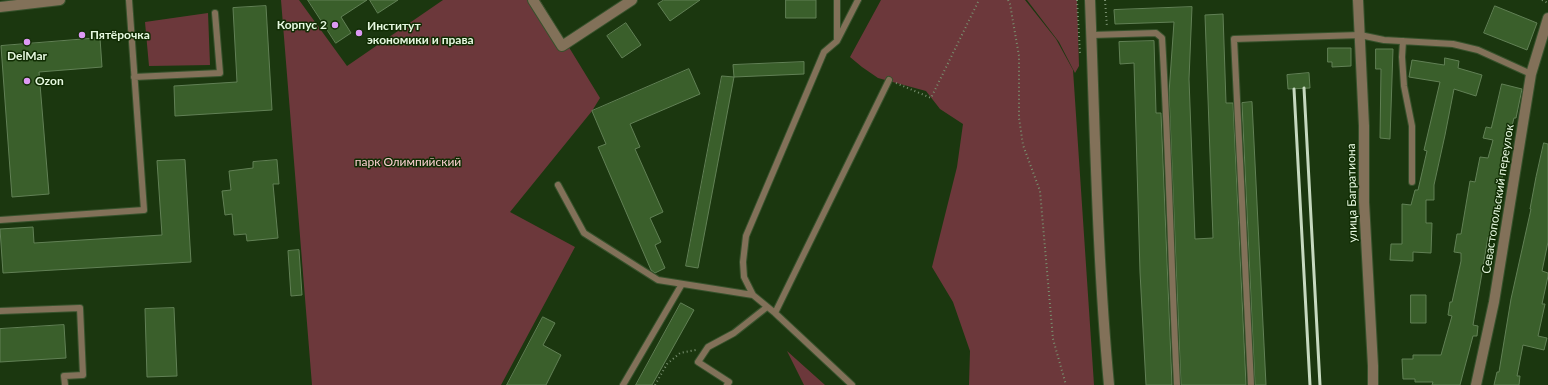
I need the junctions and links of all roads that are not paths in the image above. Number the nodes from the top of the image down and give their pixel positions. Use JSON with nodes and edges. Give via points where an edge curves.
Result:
{"nodes":[{"id":1,"x":60,"y":0,"type":"edge"},
{"id":2,"x":129,"y":0,"type":"edge"},
{"id":3,"x":533,"y":0,"type":"edge"},
{"id":4,"x":632,"y":0,"type":"edge"},
{"id":5,"x":837,"y":0,"type":"edge"},
{"id":6,"x":858,"y":0,"type":"edge"},
{"id":7,"x":1090,"y":0,"type":"edge"},
{"id":8,"x":1358,"y":0,"type":"edge"},
{"id":9,"x":0,"y":7,"type":"edge"},
{"id":10,"x":216,"y":13,"type":"dead end"},
{"id":11,"x":1548,"y":18,"type":"edge"},
{"id":12,"x":1360,"y":35,"type":"junction"},
{"id":13,"x":1092,"y":36,"type":"junction"},
{"id":14,"x":837,"y":41,"type":"junction"},
{"id":15,"x":1403,"y":41,"type":"junction"},
{"id":16,"x":1531,"y":74,"type":"junction"},
{"id":17,"x":134,"y":77,"type":"junction"},
{"id":18,"x":889,"y":80,"type":"road end"},
{"id":19,"x":1412,"y":182,"type":"dead end"},
{"id":20,"x":558,"y":185,"type":"dead end"},
{"id":21,"x":0,"y":220,"type":"edge"},
{"id":22,"x":682,"y":284,"type":"junction"},
{"id":23,"x":753,"y":294,"type":"junction"},
{"id":24,"x":768,"y":307,"type":"junction"},
{"id":25,"x":0,"y":311,"type":"edge"},
{"id":26,"x":775,"y":313,"type":"junction"},
{"id":27,"x":846,"y":383,"type":"edge"},
{"id":28,"x":65,"y":385,"type":"edge"},
{"id":29,"x":623,"y":385,"type":"edge"},
{"id":30,"x":727,"y":385,"type":"edge"},
{"id":31,"x":852,"y":385,"type":"edge"},
{"id":32,"x":1109,"y":385,"type":"edge"},
{"id":33,"x":1177,"y":385,"type":"edge"},
{"id":34,"x":1251,"y":385,"type":"edge"},
{"id":35,"x":1373,"y":385,"type":"edge"},
{"id":36,"x":1476,"y":385,"type":"edge"}],
"edges":[{"from":1,"to":9,"type":"street"},
{"from":2,"to":17,"type":"lane"},
{"from":3,"to":4,"type":"street","via":[[562,46]]},
{"from":5,"to":14,"type":"lane"},
{"from":6,"to":14,"type":"lane"},
{"from":7,"to":13,"type":"street"},
{"from":8,"to":12,"type":"street","name":"улица Багратиона"},
{"from":10,"to":17,"type":"lane","via":[[220,73]]},
{"from":11,"to":16,"type":"street","name":"Севастопольский переулок"},
{"from":12,"to":15,"type":"lane"},
{"from":12,"to":34,"type":"lane","via":[[1234,39]]},
{"from":12,"to":35,"type":"street","name":"улица Багратиона","via":[[1364,202]]},
{"from":13,"to":32,"type":"street","via":[[1094,130]]},
{"from":13,"to":33,"type":"lane","via":[[1156,33],[1162,38]]},
{"from":14,"to":23,"type":"lane","via":[[824,52],[746,236],[744,277]]},
{"from":15,"to":16,"type":"lane","via":[[1453,44],[1478,50]]},
{"from":15,"to":19,"type":"lane","via":[[1404,86],[1412,126]]},
{"from":16,"to":36,"type":"street","name":"Севастопольский переулок","via":[[1494,302]]},
{"from":17,"to":21,"type":"lane","via":[[144,210]]},
{"from":18,"to":26,"type":"lane"},
{"from":20,"to":22,"type":"lane","via":[[584,233],[658,280]]},
{"from":22,"to":23,"type":"lane"},
{"from":22,"to":29,"type":"lane"},
{"from":23,"to":24,"type":"lane"},
{"from":24,"to":26,"type":"lane"},
{"from":24,"to":30,"type":"lane","via":[[734,333],[708,347],[698,362],[729,382]]},
{"from":25,"to":28,"type":"lane","via":[[80,308],[83,374],[64,376]]},
{"from":26,"to":27,"type":"lane"},
{"from":27,"to":31,"type":"lane"}]}
